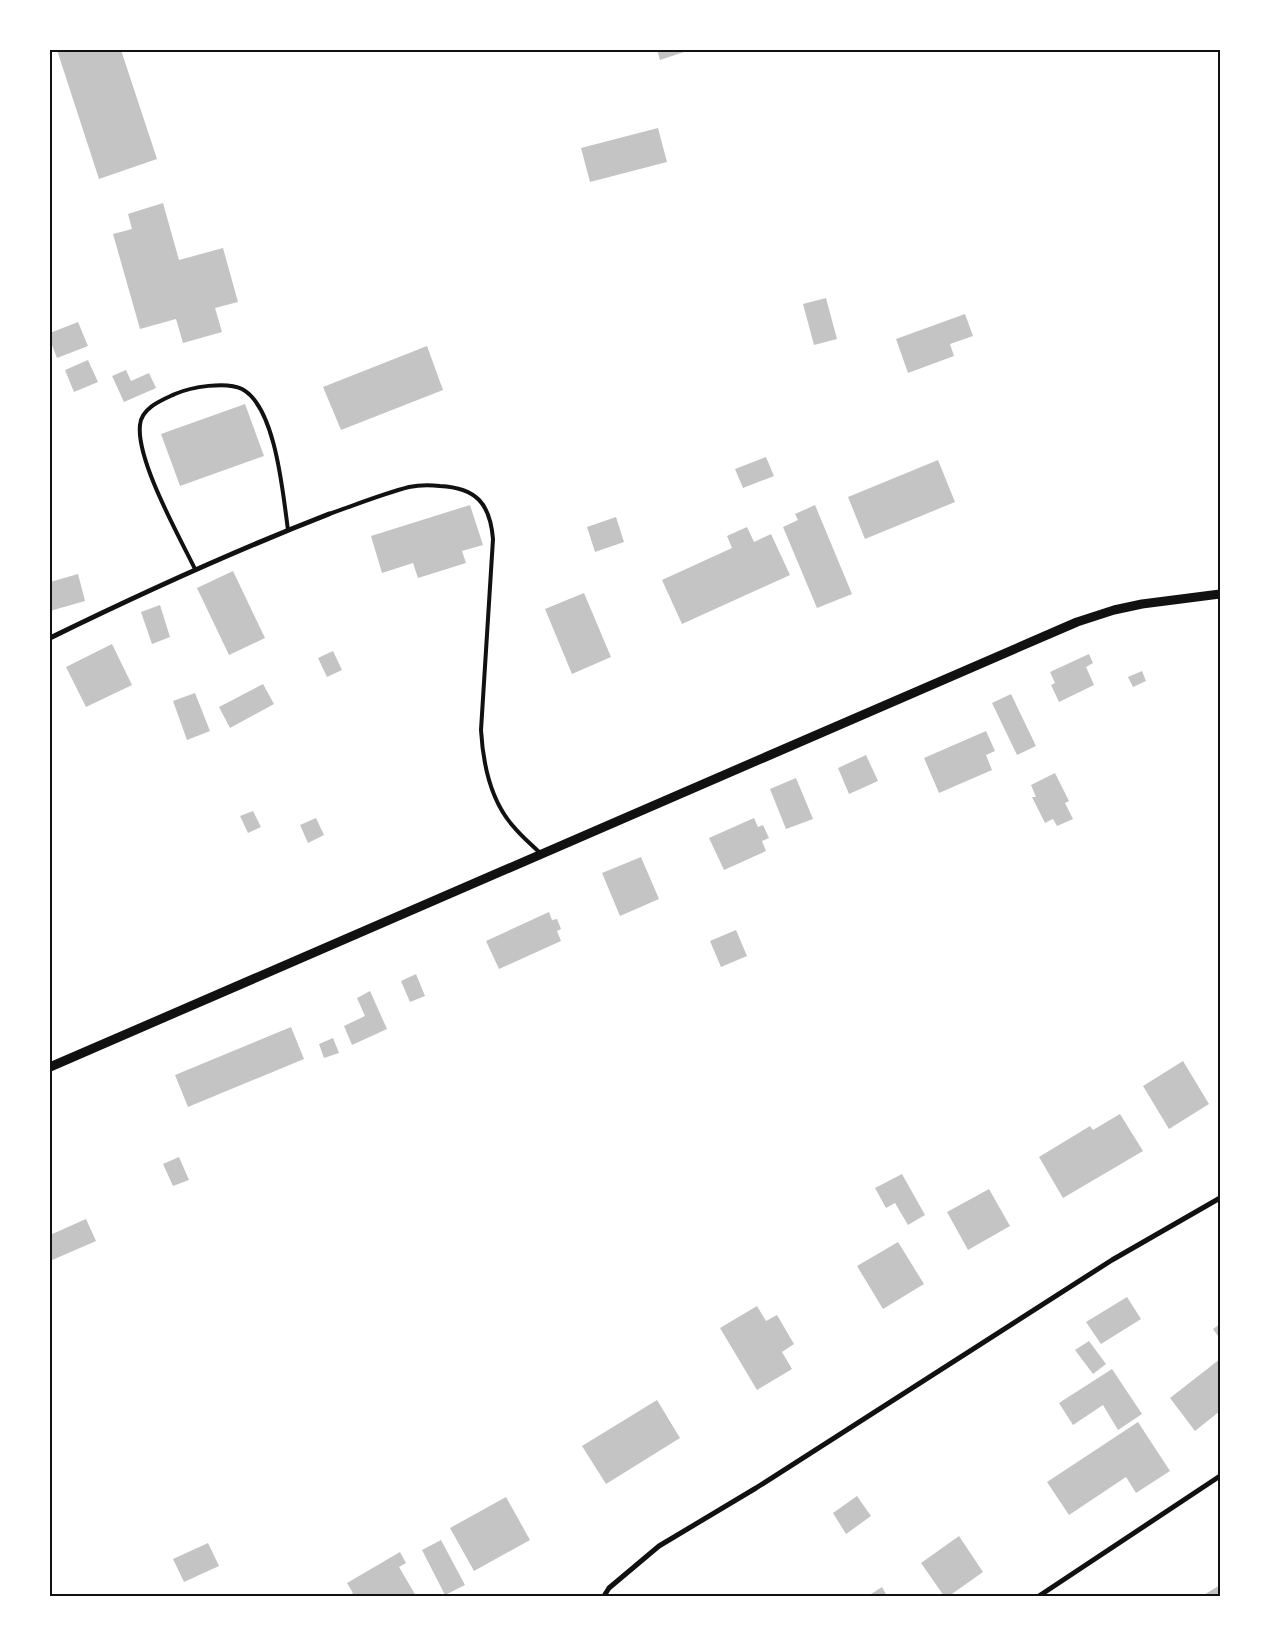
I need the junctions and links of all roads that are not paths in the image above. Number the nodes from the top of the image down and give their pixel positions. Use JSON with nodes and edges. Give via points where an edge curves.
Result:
{"nodes":[{"id":1,"x":329,"y":514,"type":"joint"},
{"id":2,"x":288,"y":530,"type":"junction"},
{"id":3,"x":196,"y":569,"type":"junction"},
{"id":4,"x":1220,"y":594,"type":"edge"},
{"id":5,"x":50,"y":638,"type":"edge"},
{"id":6,"x":541,"y":854,"type":"junction"},
{"id":7,"x":50,"y":1067,"type":"edge"},
{"id":8,"x":1220,"y":1198,"type":"edge"},
{"id":9,"x":1220,"y":1476,"type":"edge"},
{"id":10,"x":604,"y":1596,"type":"edge"},
{"id":11,"x":1039,"y":1596,"type":"edge"}],
"edges":[{"from":1,"to":2,"type":"street"},
{"from":1,"to":6,"type":"lane","via":[[410,487],[430,485],[450,486],[472,493],[484,506],[493,538],[481,730],[483,758],[502,811]]},
{"from":2,"to":3,"type":"street"},
{"from":2,"to":3,"type":"lane","via":[[270,431],[249,394],[241,388],[210,386],[169,397],[144,414],[140,424],[142,447],[152,478]]},
{"from":3,"to":5,"type":"street"},
{"from":4,"to":6,"type":"street","via":[[1142,604],[1077,622]]},
{"from":6,"to":7,"type":"street"},
{"from":8,"to":10,"type":"street","via":[[1112,1260],[756,1488],[659,1546],[609,1588]]},
{"from":9,"to":11,"type":"street"}]}
